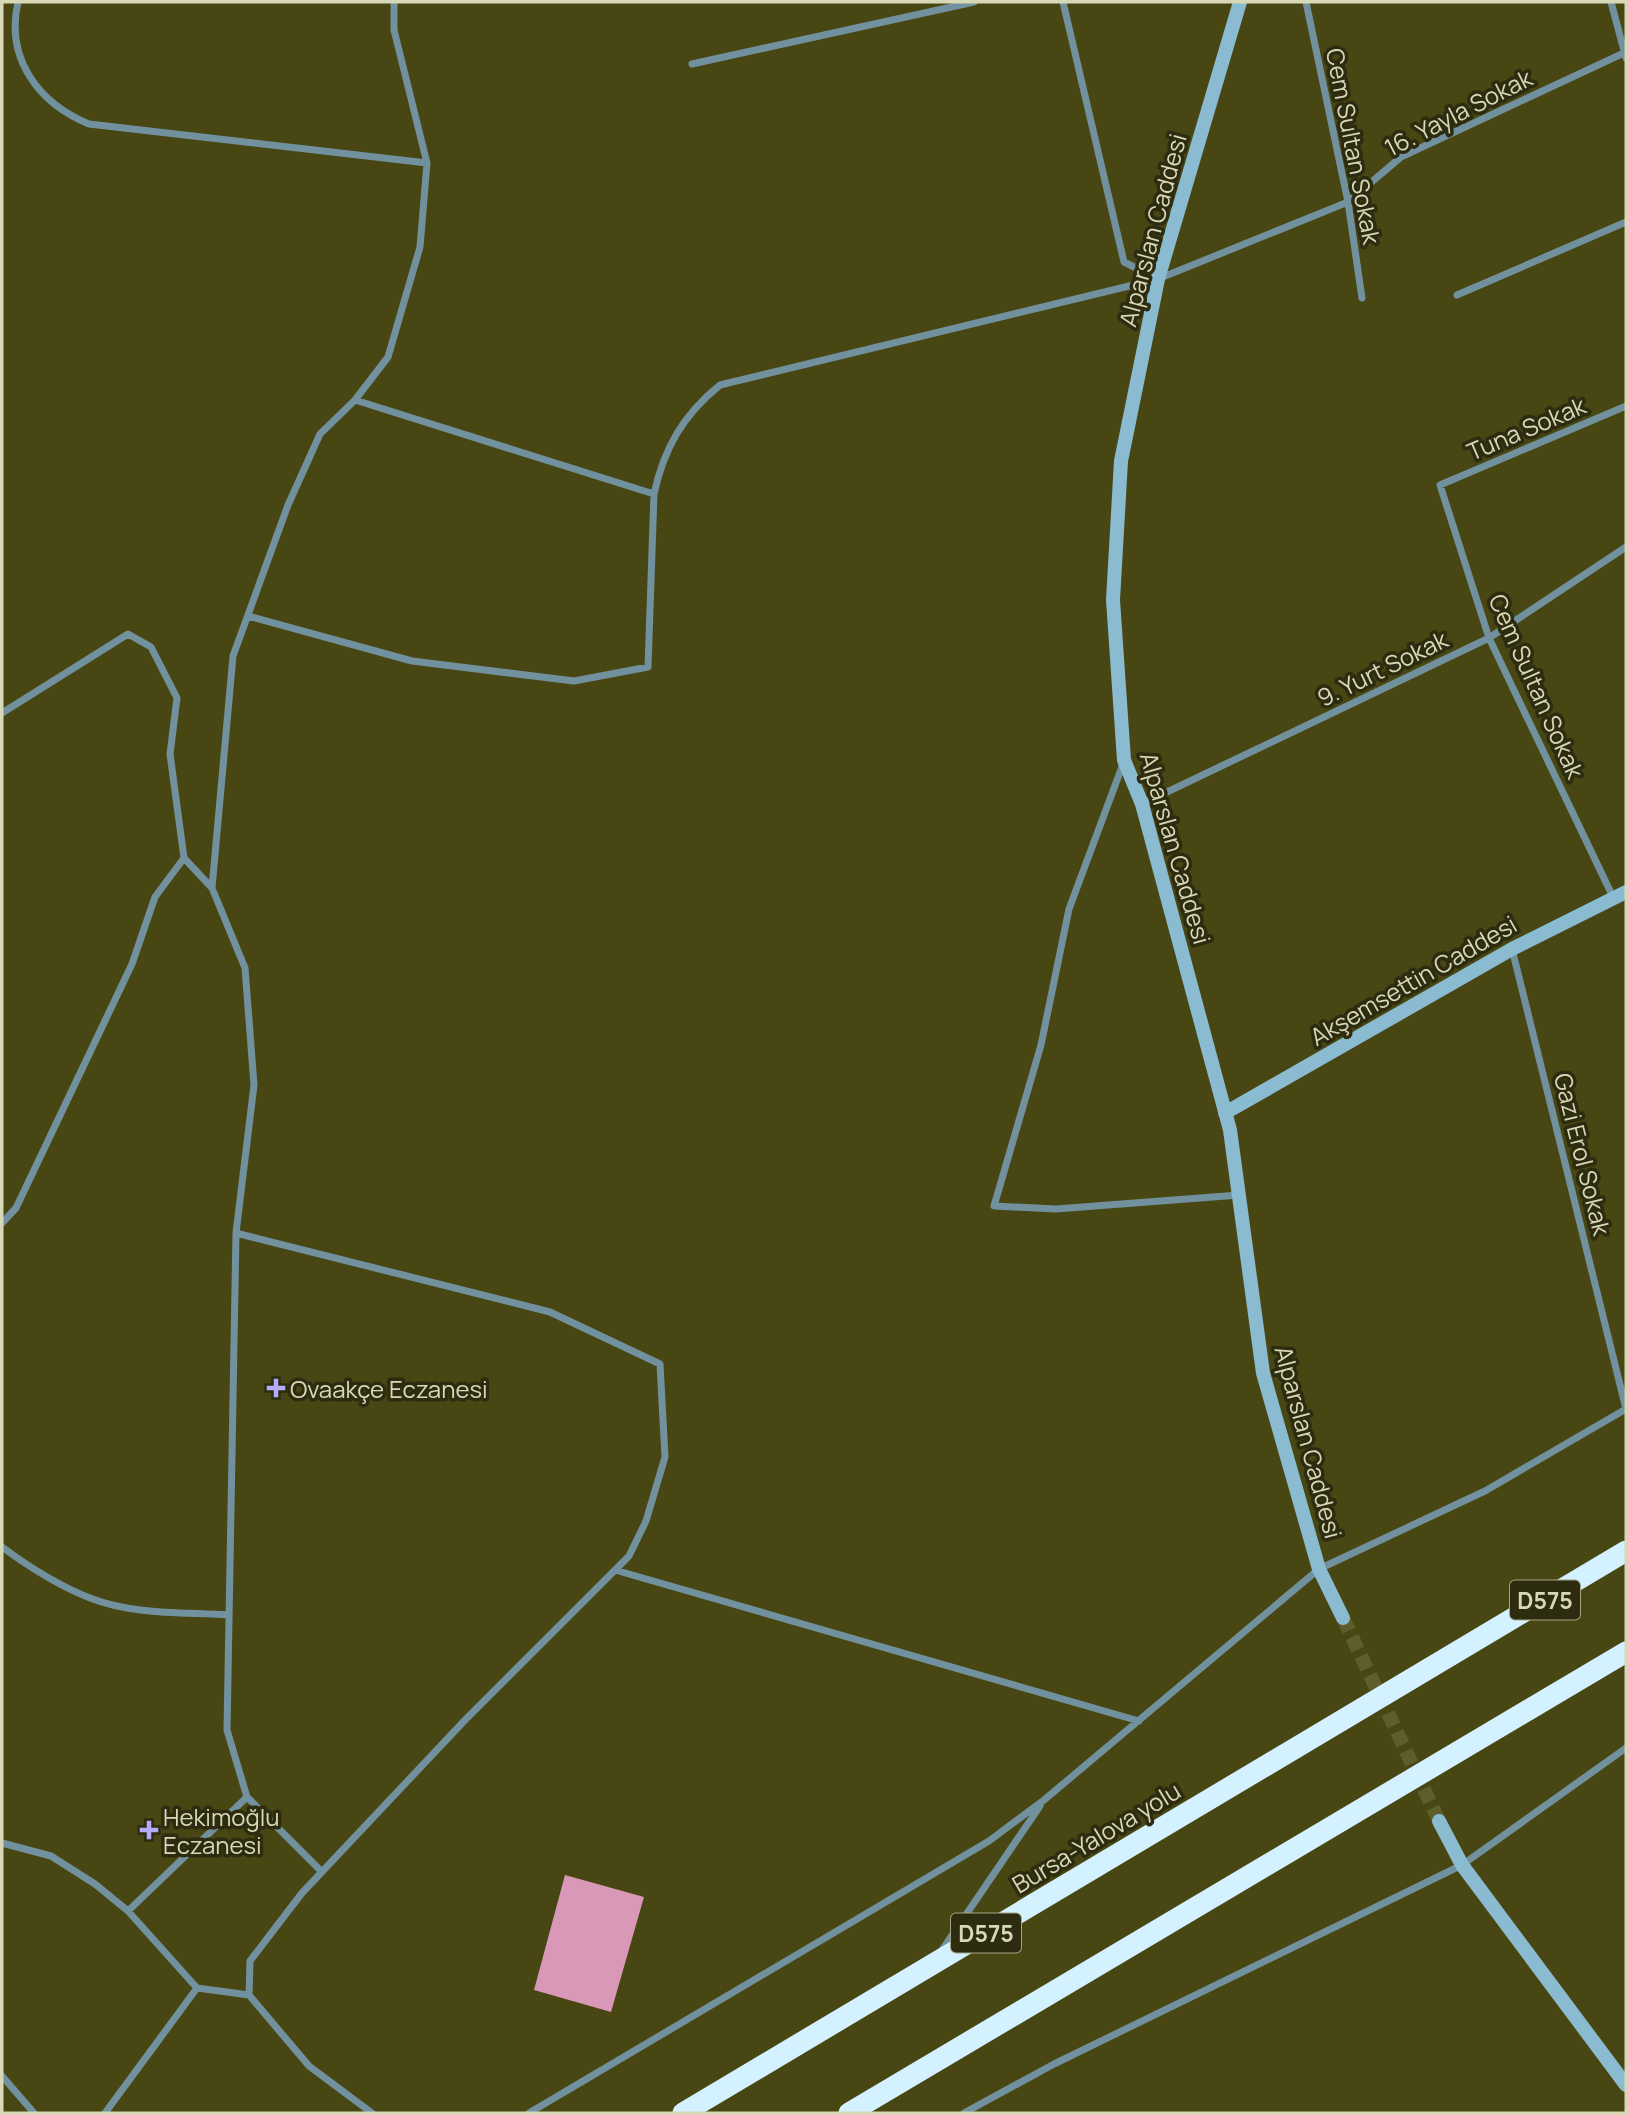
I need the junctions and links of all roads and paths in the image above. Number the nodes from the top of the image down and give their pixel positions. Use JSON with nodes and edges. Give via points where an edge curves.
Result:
{"nodes":[{"id":1,"x":19,"y":2,"type":"edge"},
{"id":2,"x":394,"y":2,"type":"edge"},
{"id":3,"x":974,"y":2,"type":"edge"},
{"id":4,"x":1063,"y":2,"type":"edge"},
{"id":5,"x":1240,"y":2,"type":"edge"},
{"id":6,"x":1306,"y":2,"type":"edge"},
{"id":7,"x":1611,"y":2,"type":"edge"},
{"id":8,"x":1626,"y":55,"type":"edge"},
{"id":9,"x":692,"y":64,"type":"dead end"},
{"id":10,"x":427,"y":163,"type":"junction"},
{"id":11,"x":1348,"y":202,"type":"junction"},
{"id":12,"x":1626,"y":222,"type":"edge"},
{"id":13,"x":1158,"y":279,"type":"junction"},
{"id":14,"x":1457,"y":295,"type":"dead end"},
{"id":15,"x":1362,"y":298,"type":"dead end"},
{"id":16,"x":355,"y":400,"type":"junction"},
{"id":17,"x":1626,"y":406,"type":"edge"},
{"id":18,"x":1440,"y":485,"type":"joint"},
{"id":19,"x":654,"y":494,"type":"junction"},
{"id":20,"x":1626,"y":547,"type":"edge"},
{"id":21,"x":248,"y":616,"type":"junction"},
{"id":22,"x":1489,"y":638,"type":"junction"},
{"id":23,"x":2,"y":713,"type":"edge"},
{"id":24,"x":1124,"y":760,"type":"junction"},
{"id":25,"x":1142,"y":804,"type":"junction"},
{"id":26,"x":184,"y":858,"type":"junction"},
{"id":27,"x":212,"y":888,"type":"junction"},
{"id":28,"x":1620,"y":895,"type":"edge"},
{"id":29,"x":1512,"y":949,"type":"junction"},
{"id":30,"x":1226,"y":1113,"type":"junction"},
{"id":31,"x":1239,"y":1195,"type":"junction"},
{"id":32,"x":2,"y":1223,"type":"edge"},
{"id":33,"x":236,"y":1233,"type":"junction"},
{"id":34,"x":1626,"y":1409,"type":"edge"},
{"id":35,"x":2,"y":1548,"type":"edge"},
{"id":36,"x":1626,"y":1551,"type":"edge"},
{"id":37,"x":615,"y":1570,"type":"junction"},
{"id":38,"x":1319,"y":1570,"type":"junction"},
{"id":39,"x":229,"y":1615,"type":"junction"},
{"id":40,"x":1343,"y":1618,"type":"tunnel mouth"},
{"id":41,"x":1626,"y":1652,"type":"edge"},
{"id":42,"x":1139,"y":1721,"type":"junction"},
{"id":43,"x":1626,"y":1748,"type":"edge"},
{"id":44,"x":247,"y":1797,"type":"junction"},
{"id":45,"x":1044,"y":1800,"type":"junction"},
{"id":46,"x":1439,"y":1821,"type":"tunnel mouth"},
{"id":47,"x":2,"y":1843,"type":"edge"},
{"id":48,"x":1462,"y":1865,"type":"junction"},
{"id":49,"x":322,"y":1872,"type":"junction"},
{"id":50,"x":128,"y":1911,"type":"junction"},
{"id":51,"x":932,"y":1965,"type":"junction"},
{"id":52,"x":197,"y":1988,"type":"junction"},
{"id":53,"x":249,"y":1995,"type":"junction"},
{"id":54,"x":2,"y":2076,"type":"edge"},
{"id":55,"x":1626,"y":2085,"type":"edge"},
{"id":56,"x":34,"y":2113,"type":"edge"},
{"id":57,"x":105,"y":2113,"type":"edge"},
{"id":58,"x":372,"y":2113,"type":"edge"},
{"id":59,"x":529,"y":2113,"type":"edge"},
{"id":60,"x":683,"y":2113,"type":"edge"},
{"id":61,"x":849,"y":2113,"type":"edge"},
{"id":62,"x":964,"y":2113,"type":"edge"}],
"edges":[{"from":1,"to":10,"type":"street","via":[[15,36],[29,77],[54,106],[89,124]]},
{"from":2,"to":10,"type":"street","via":[[394,30]]},
{"from":3,"to":9,"type":"street"},
{"from":4,"to":13,"type":"street","via":[[1124,262]]},
{"from":5,"to":13,"type":"street","name":"Alparslan Caddesi"},
{"from":6,"to":11,"type":"street","name":"Cem Sultan Sokak"},
{"from":7,"to":8,"type":"street"},
{"from":8,"to":11,"type":"street","name":"16. Yayla Sokak","via":[[1401,157]]},
{"from":10,"to":16,"type":"street","via":[[420,247],[388,357]]},
{"from":11,"to":13,"type":"street","name":"16. Yayla Sokak"},
{"from":11,"to":15,"type":"street","name":"Cem Sultan Sokak"},
{"from":12,"to":14,"type":"street"},
{"from":13,"to":19,"type":"street","name":"16. Yayla Sokak","via":[[720,385],[685,418],[660,465]]},
{"from":13,"to":24,"type":"street","name":"Alparslan Caddesi","via":[[1121,461],[1113,600]]},
{"from":16,"to":19,"type":"street"},
{"from":16,"to":21,"type":"street","via":[[320,434],[288,505]]},
{"from":17,"to":18,"type":"street","name":"Tuna Sokak"},
{"from":18,"to":22,"type":"street","name":"Cem Sultan Sokak"},
{"from":19,"to":21,"type":"street","name":"16. Yayla Sokak","via":[[648,667],[574,681],[425,663]]},
{"from":20,"to":22,"type":"street","name":"9. Yurt Sokak"},
{"from":21,"to":27,"type":"street","via":[[233,656]]},
{"from":22,"to":25,"type":"street","name":"9. Yurt Sokak"},
{"from":22,"to":28,"type":"street","name":"Cem Sultan Sokak"},
{"from":23,"to":26,"type":"street","via":[[128,634],[151,648],[177,698],[170,754]]},
{"from":24,"to":25,"type":"street","name":"Alparslan Caddesi"},
{"from":24,"to":31,"type":"street","via":[[1069,909],[1041,1045],[994,1206],[1055,1209]]},
{"from":25,"to":30,"type":"street","name":"Alparslan Caddesi"},
{"from":26,"to":27,"type":"street"},
{"from":26,"to":32,"type":"street","via":[[155,897],[132,964],[16,1208]]},
{"from":27,"to":33,"type":"street","via":[[244,968],[253,1072]]},
{"from":28,"to":29,"type":"street","name":"Akşemsettin Caddesi"},
{"from":29,"to":30,"type":"street","name":"Akşemsettin Caddesi"},
{"from":29,"to":34,"type":"street","name":"Gazi Erol Sokak"},
{"from":30,"to":31,"type":"street","name":"Alparslan Caddesi"},
{"from":31,"to":38,"type":"street","name":"Alparslan Caddesi","via":[[1262,1373]]},
{"from":33,"to":37,"type":"street","via":[[550,1312],[660,1364],[665,1457],[646,1521],[629,1556]]},
{"from":33,"to":39,"type":"street"},
{"from":34,"to":38,"type":"street","via":[[1485,1491]]},
{"from":35,"to":39,"type":"street","via":[[92,1599],[143,1610]]},
{"from":36,"to":51,"type":"highway","name":"Bursa-Yalova yolu","number":"D575"},
{"from":37,"to":42,"type":"street"},
{"from":37,"to":49,"type":"street"},
{"from":38,"to":40,"type":"street","name":"Alparslan Caddesi"},
{"from":38,"to":42,"type":"street"},
{"from":39,"to":44,"type":"street","via":[[228,1730]]},
{"from":41,"to":61,"type":"highway"},
{"from":42,"to":45,"type":"street"},
{"from":43,"to":48,"type":"street"},
{"from":44,"to":49,"type":"street"},
{"from":44,"to":50,"type":"street"},
{"from":45,"to":51,"type":"street"},
{"from":45,"to":59,"type":"street","via":[[989,1841]]},
{"from":46,"to":48,"type":"street"},
{"from":47,"to":50,"type":"street","via":[[51,1856]]},
{"from":48,"to":55,"type":"street"},
{"from":48,"to":62,"type":"street","via":[[1054,2064]]},
{"from":49,"to":53,"type":"street","via":[[250,1961]]},
{"from":50,"to":52,"type":"street"},
{"from":51,"to":60,"type":"highway","name":"Bursa-Yalova yolu","number":"D575"},
{"from":52,"to":53,"type":"street"},
{"from":52,"to":57,"type":"street"},
{"from":53,"to":58,"type":"street","via":[[309,2066]]},
{"from":54,"to":56,"type":"street"}]}
